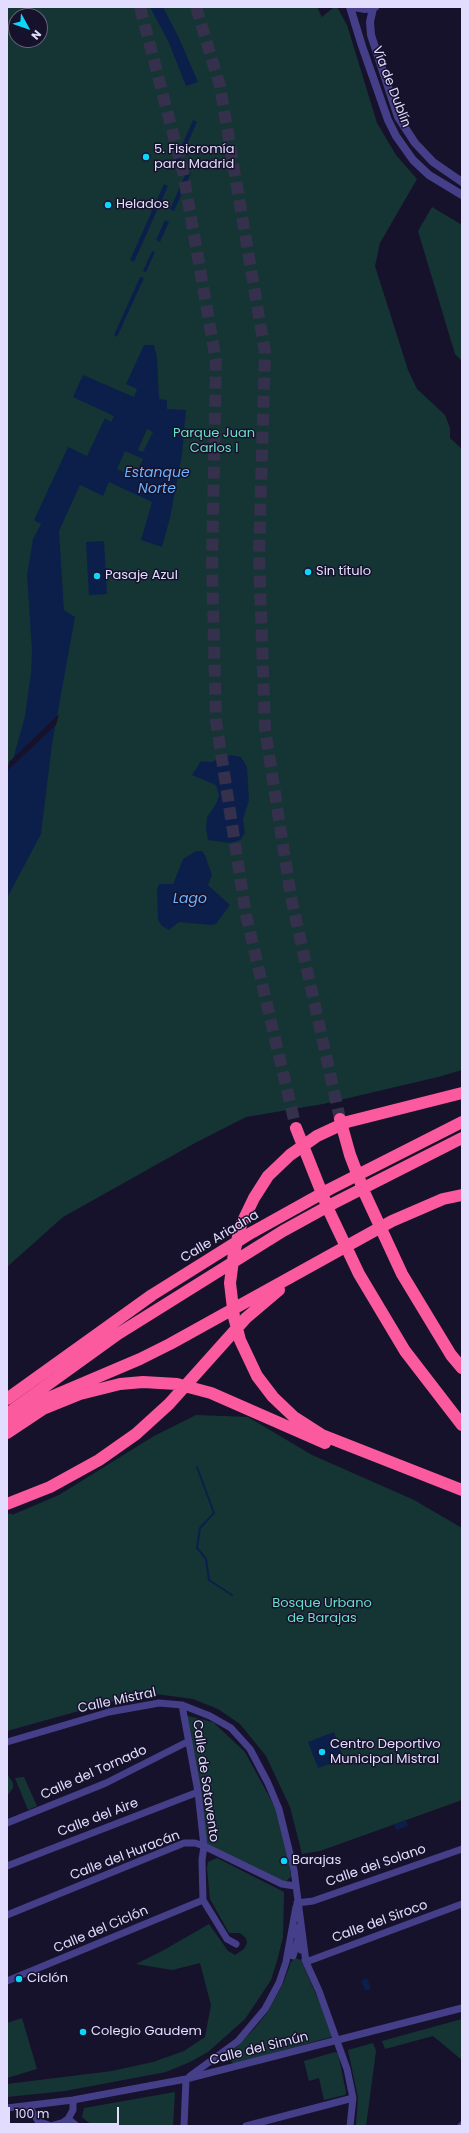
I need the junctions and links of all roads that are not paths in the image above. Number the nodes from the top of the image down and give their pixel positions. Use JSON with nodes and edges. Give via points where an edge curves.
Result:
{"nodes":[{"id":1,"x":350,"y":7,"type":"edge"},
{"id":2,"x":354,"y":7,"type":"edge"},
{"id":3,"x":374,"y":7,"type":"edge"},
{"id":4,"x":462,"y":182,"type":"edge"},
{"id":5,"x":462,"y":195,"type":"edge"},
{"id":6,"x":462,"y":1093,"type":"edge"},
{"id":7,"x":340,"y":1119,"type":"tunnel mouth"},
{"id":8,"x":462,"y":1122,"type":"edge"},
{"id":9,"x":296,"y":1128,"type":"tunnel mouth"},
{"id":10,"x":462,"y":1138,"type":"edge"},
{"id":11,"x":462,"y":1195,"type":"edge"},
{"id":12,"x":312,"y":1266,"type":"junction"},
{"id":13,"x":462,"y":1368,"type":"edge"},
{"id":14,"x":7,"y":1399,"type":"edge"},
{"id":15,"x":7,"y":1414,"type":"edge"},
{"id":16,"x":7,"y":1424,"type":"edge"},
{"id":17,"x":462,"y":1425,"type":"edge"},
{"id":18,"x":7,"y":1433,"type":"edge"},
{"id":19,"x":419,"y":1473,"type":"junction"},
{"id":20,"x":462,"y":1490,"type":"edge"},
{"id":21,"x":7,"y":1504,"type":"edge"},
{"id":22,"x":182,"y":1705,"type":"junction"},
{"id":23,"x":189,"y":1741,"type":"junction"},
{"id":24,"x":7,"y":1742,"type":"edge"},
{"id":25,"x":198,"y":1792,"type":"junction"},
{"id":26,"x":7,"y":1823,"type":"edge"},
{"id":27,"x":204,"y":1846,"type":"junction"},
{"id":28,"x":462,"y":1849,"type":"edge"},
{"id":29,"x":7,"y":1866,"type":"edge"},
{"id":30,"x":295,"y":1886,"type":"junction"},
{"id":31,"x":203,"y":1900,"type":"junction"},
{"id":32,"x":297,"y":1902,"type":"junction"},
{"id":33,"x":462,"y":1904,"type":"edge"},
{"id":34,"x":7,"y":1916,"type":"edge"},
{"id":35,"x":294,"y":1921,"type":"junction"},
{"id":36,"x":302,"y":1928,"type":"junction"},
{"id":37,"x":298,"y":1940,"type":"junction"},
{"id":38,"x":236,"y":1944,"type":"dead end"},
{"id":39,"x":293,"y":1956,"type":"junction"},
{"id":40,"x":286,"y":1962,"type":"junction"},
{"id":41,"x":306,"y":1962,"type":"junction"},
{"id":42,"x":7,"y":1981,"type":"edge"},
{"id":43,"x":462,"y":2008,"type":"edge"},
{"id":44,"x":338,"y":2041,"type":"junction"},
{"id":45,"x":186,"y":2079,"type":"junction"},
{"id":46,"x":353,"y":2098,"type":"junction"},
{"id":47,"x":73,"y":2100,"type":"junction"},
{"id":48,"x":29,"y":2106,"type":"junction"},
{"id":49,"x":7,"y":2108,"type":"edge"},
{"id":50,"x":68,"y":2119,"type":"junction"},
{"id":51,"x":35,"y":2123,"type":"edge"},
{"id":52,"x":77,"y":2126,"type":"edge"},
{"id":53,"x":184,"y":2126,"type":"edge"},
{"id":54,"x":246,"y":2126,"type":"edge"},
{"id":55,"x":350,"y":2126,"type":"edge"}],
"edges":[{"from":1,"to":5,"type":"street","name":"Vía de Dublín","via":[[364,54],[396,136],[413,160],[429,175]]},
{"from":2,"to":3,"type":"street"},
{"from":3,"to":4,"type":"street","name":"Vía de Dublín","via":[[370,22],[371,35],[398,117],[415,143],[434,162]]},
{"from":6,"to":19,"type":"highway","via":[[378,1113],[332,1128],[305,1144],[281,1163],[268,1176],[241,1224],[230,1283],[240,1340],[257,1376],[273,1397],[294,1417],[322,1435]]},
{"from":7,"to":13,"type":"highway","via":[[365,1194],[402,1274],[451,1355]]},
{"from":8,"to":14,"type":"highway","name":"Calle Ariadna","via":[[251,1233],[146,1300]]},
{"from":9,"to":17,"type":"highway","via":[[329,1211],[359,1274],[405,1351]]},
{"from":10,"to":15,"type":"highway","via":[[393,1172],[248,1252],[118,1334]]},
{"from":11,"to":12,"type":"highway","via":[[443,1199],[410,1212]]},
{"from":12,"to":16,"type":"highway","via":[[140,1359],[46,1399]]},
{"from":12,"to":21,"type":"highway","via":[[246,1318],[170,1404],[136,1434],[99,1460],[50,1487]]},
{"from":18,"to":19,"type":"highway","via":[[44,1409],[99,1388],[143,1382],[177,1384],[211,1393],[349,1452]]},
{"from":19,"to":20,"type":"highway"},
{"from":22,"to":23,"type":"street","name":"Calle de Sotavento"},
{"from":22,"to":24,"type":"street","name":"Calle Mistral","via":[[159,1703],[109,1712]]},
{"from":22,"to":30,"type":"street","name":"Calle Mistral","via":[[231,1728],[250,1749],[279,1809],[292,1860]]},
{"from":23,"to":25,"type":"street","name":"Calle de Sotavento"},
{"from":23,"to":26,"type":"street","name":"Calle del Tornado","via":[[106,1783]]},
{"from":25,"to":27,"type":"street","name":"Calle de Sotavento"},
{"from":25,"to":29,"type":"street","name":"Calle del Aire"},
{"from":27,"to":30,"type":"street","name":"Calle del Huracán","via":[[282,1884]]},
{"from":27,"to":31,"type":"street","name":"Calle de Sotavento"},
{"from":27,"to":34,"type":"street","name":"Calle del Huracán","via":[[184,1844]]},
{"from":28,"to":32,"type":"street","name":"Calle del Solano","via":[[312,1901]]},
{"from":30,"to":32,"type":"street","name":"Calle Mistral"},
{"from":31,"to":38,"type":"street","via":[[227,1939]]},
{"from":31,"to":42,"type":"street","name":"Calle del Ciclón"},
{"from":32,"to":35,"type":"street"},
{"from":32,"to":36,"type":"street"},
{"from":33,"to":41,"type":"street","name":"Calle del Siroco"},
{"from":35,"to":37,"type":"street"},
{"from":35,"to":40,"type":"street"},
{"from":36,"to":37,"type":"street"},
{"from":36,"to":41,"type":"street"},
{"from":37,"to":39,"type":"street"},
{"from":37,"to":41,"type":"street"},
{"from":39,"to":40,"type":"street"},
{"from":39,"to":41,"type":"street","via":[[301,1956]]},
{"from":40,"to":45,"type":"street","via":[[279,1983],[265,2009],[250,2029],[220,2056]]},
{"from":41,"to":44,"type":"street"},
{"from":43,"to":44,"type":"street","name":"Calle del Simún"},
{"from":44,"to":45,"type":"street","name":"Calle del Simún"},
{"from":44,"to":46,"type":"street"},
{"from":45,"to":47,"type":"street","name":"Calle del Simún"},
{"from":45,"to":53,"type":"street"},
{"from":46,"to":54,"type":"street"},
{"from":46,"to":55,"type":"street"},
{"from":47,"to":48,"type":"street","name":"Calle del Simún"},
{"from":47,"to":50,"type":"street","via":[[73,2110]]},
{"from":48,"to":49,"type":"street","name":"Calle del Simún"},
{"from":48,"to":51,"type":"street"},
{"from":50,"to":51,"type":"street","via":[[51,2126]]},
{"from":50,"to":52,"type":"street"}]}
